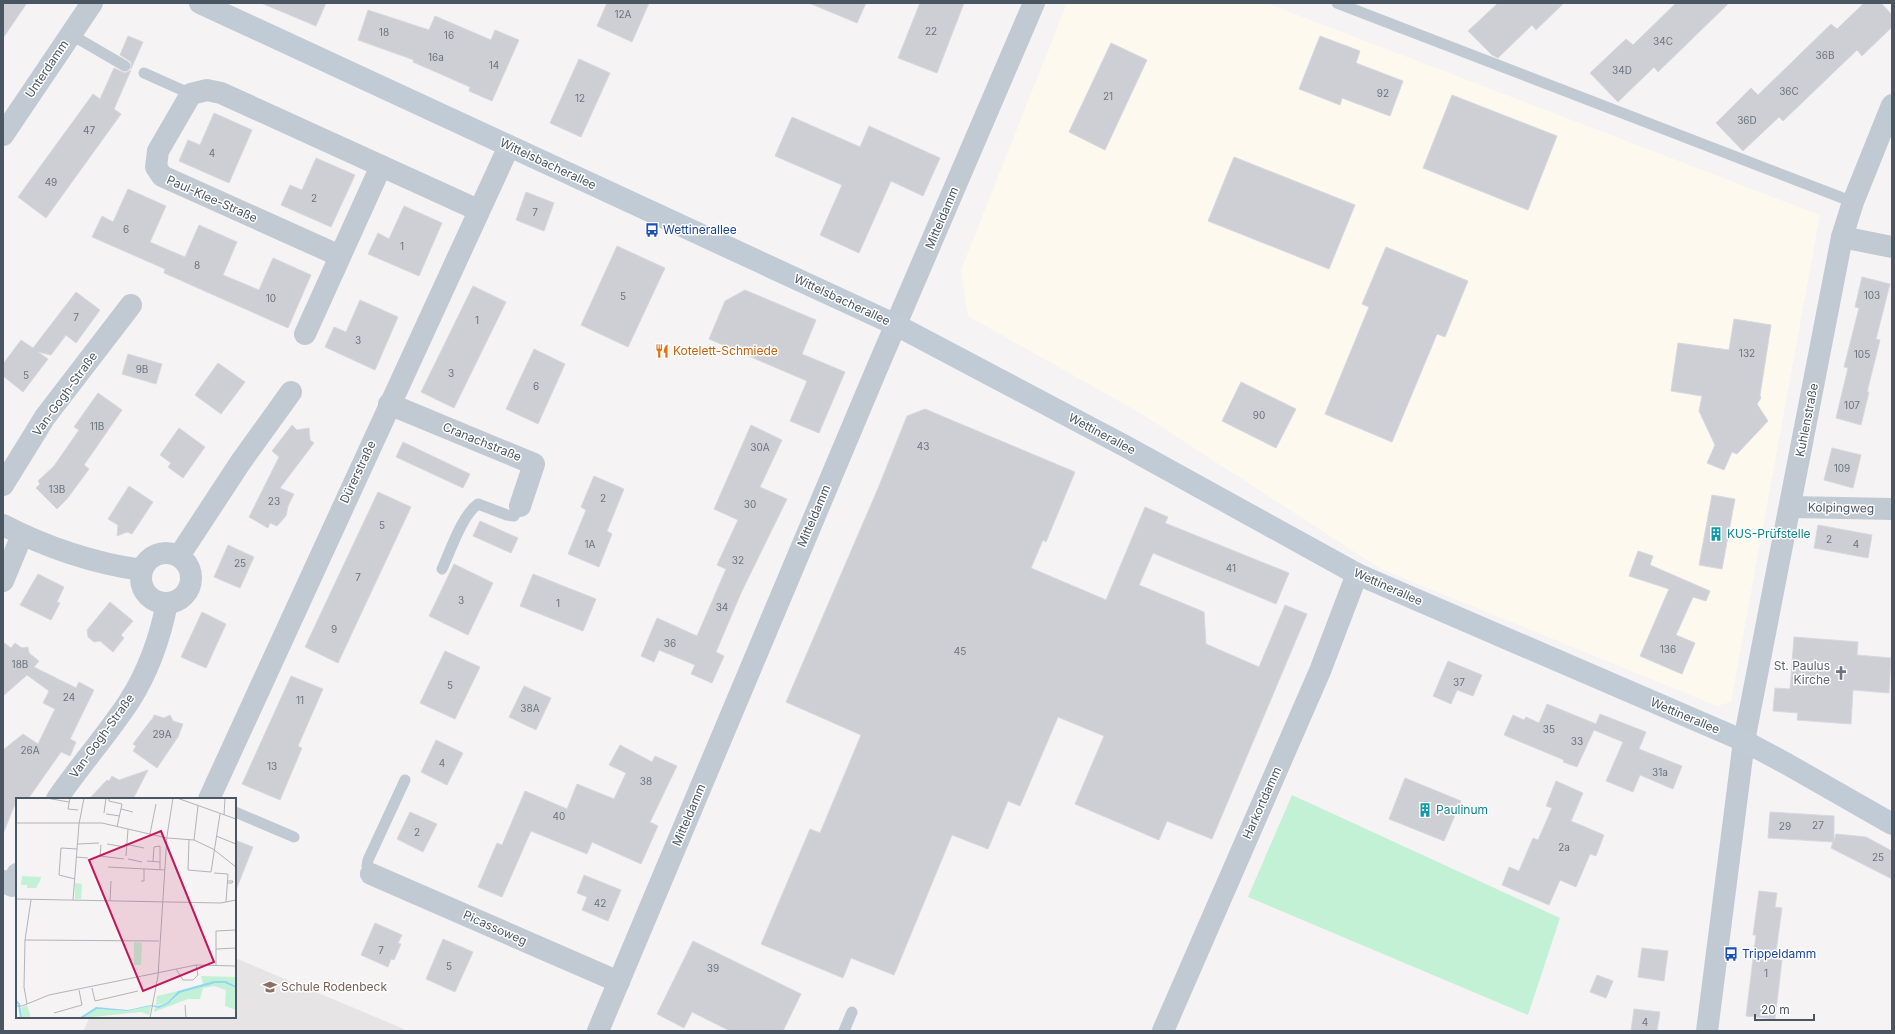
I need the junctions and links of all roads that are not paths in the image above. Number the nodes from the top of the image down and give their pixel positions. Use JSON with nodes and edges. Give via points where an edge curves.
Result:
{"nodes":[{"id":1,"x":92,"y":3,"type":"edge"},
{"id":2,"x":200,"y":3,"type":"edge"},
{"id":3,"x":1337,"y":3,"type":"edge"},
{"id":4,"x":1028,"y":5,"type":"edge"},
{"id":5,"x":70,"y":34,"type":"junction"},
{"id":6,"x":126,"y":66,"type":"dead end"},
{"id":7,"x":144,"y":73,"type":"dead end"},
{"id":8,"x":192,"y":94,"type":"junction"},
{"id":9,"x":1892,"y":105,"type":"edge"},
{"id":10,"x":3,"y":135,"type":"edge"},
{"id":11,"x":509,"y":146,"type":"junction"},
{"id":12,"x":381,"y":166,"type":"junction"},
{"id":13,"x":1853,"y":202,"type":"junction"},
{"id":14,"x":478,"y":210,"type":"junction"},
{"id":15,"x":1842,"y":237,"type":"junction"},
{"id":16,"x":1892,"y":247,"type":"edge"},
{"id":17,"x":340,"y":256,"type":"junction"},
{"id":18,"x":131,"y":306,"type":"dead end"},
{"id":19,"x":896,"y":325,"type":"junction"},
{"id":20,"x":305,"y":334,"type":"dead end"},
{"id":21,"x":291,"y":392,"type":"dead end"},
{"id":22,"x":389,"y":404,"type":"junction"},
{"id":23,"x":3,"y":485,"type":"edge"},
{"id":24,"x":520,"y":506,"type":"joint"},
{"id":25,"x":1791,"y":507,"type":"junction"},
{"id":26,"x":1892,"y":509,"type":"edge"},
{"id":27,"x":3,"y":525,"type":"edge"},
{"id":28,"x":22,"y":535,"type":"junction"},
{"id":29,"x":179,"y":556,"type":"junction"},
{"id":30,"x":442,"y":569,"type":"dead end"},
{"id":31,"x":142,"y":570,"type":"junction"},
{"id":32,"x":1357,"y":574,"type":"junction"},
{"id":33,"x":3,"y":581,"type":"edge"},
{"id":34,"x":167,"y":603,"type":"junction"},
{"id":35,"x":1744,"y":742,"type":"junction"},
{"id":36,"x":405,"y":780,"type":"dead end"},
{"id":37,"x":58,"y":798,"type":"edge"},
{"id":38,"x":209,"y":798,"type":"edge"},
{"id":39,"x":236,"y":812,"type":"edge"},
{"id":40,"x":1892,"y":824,"type":"edge"},
{"id":41,"x":294,"y":837,"type":"dead end"},
{"id":42,"x":371,"y":874,"type":"joint"},
{"id":43,"x":618,"y":982,"type":"junction"},
{"id":44,"x":852,"y":1012,"type":"dead end"},
{"id":45,"x":598,"y":1031,"type":"edge"},
{"id":46,"x":844,"y":1031,"type":"edge"},
{"id":47,"x":1163,"y":1031,"type":"edge"},
{"id":48,"x":1707,"y":1031,"type":"edge"}],
"edges":[{"from":1,"to":5,"type":"street","name":"Unterdamm"},
{"from":2,"to":11,"type":"street","name":"Wittelsbacherallee"},
{"from":3,"to":13,"type":"lane"},
{"from":4,"to":19,"type":"street","name":"Mitteldamm"},
{"from":5,"to":6,"type":"lane"},
{"from":5,"to":10,"type":"street","name":"Unterdamm"},
{"from":7,"to":8,"type":"lane"},
{"from":8,"to":12,"type":"street","via":[[207,90],[221,93]]},
{"from":8,"to":17,"type":"street","name":"Paul-Klee-Straße","via":[[158,151],[156,167],[162,176]]},
{"from":9,"to":13,"type":"street","name":"Kuhlenstraße"},
{"from":11,"to":14,"type":"street","name":"Dürerstraße"},
{"from":11,"to":19,"type":"street","name":"Wittelsbacherallee"},
{"from":12,"to":14,"type":"street"},
{"from":12,"to":17,"type":"street"},
{"from":13,"to":15,"type":"street","name":"Kuhlenstraße"},
{"from":14,"to":22,"type":"street","name":"Dürerstraße"},
{"from":15,"to":16,"type":"street"},
{"from":15,"to":25,"type":"street","name":"Kuhlenstraße"},
{"from":17,"to":20,"type":"street"},
{"from":18,"to":23,"type":"street","name":"Van-Gogh-Straße","via":[[45,417]]},
{"from":19,"to":32,"type":"street","name":"Wettinerallee","via":[[1125,446]]},
{"from":19,"to":43,"type":"street","name":"Mitteldamm"},
{"from":21,"to":29,"type":"street","via":[[240,463]]},
{"from":22,"to":24,"type":"street","name":"Cranachstraße","via":[[534,464]]},
{"from":22,"to":38,"type":"street","name":"Dürerstraße"},
{"from":24,"to":30,"type":"lane","via":[[514,516],[478,504],[473,508]]},
{"from":25,"to":26,"type":"street","name":"Kolpingweg"},
{"from":25,"to":35,"type":"street","name":"Kuhlenstraße"},
{"from":27,"to":28,"type":"street"},
{"from":28,"to":31,"type":"street","via":[[110,566]]},
{"from":28,"to":33,"type":"street"},
{"from":29,"to":31,"type":"street","via":[[168,552],[157,554],[148,560]]},
{"from":29,"to":34,"type":"street","via":[[187,563],[191,573],[190,584],[186,594]]},
{"from":31,"to":34,"type":"street","via":[[141,580],[149,597]]},
{"from":32,"to":35,"type":"street","name":"Wettinerallee"},
{"from":32,"to":47,"type":"street","name":"Harkortdamm","via":[[1320,671]]},
{"from":34,"to":37,"type":"street","name":"Van-Gogh-Straße","via":[[162,632],[150,664],[130,700]]},
{"from":35,"to":40,"type":"street","name":"Wettinerallee"},
{"from":35,"to":48,"type":"street"},
{"from":36,"to":42,"type":"lane","via":[[368,860],[367,866]]},
{"from":39,"to":41,"type":"lane"},
{"from":42,"to":43,"type":"street","name":"Picassoweg"},
{"from":43,"to":45,"type":"street","name":"Mitteldamm"},
{"from":44,"to":46,"type":"lane"}]}
